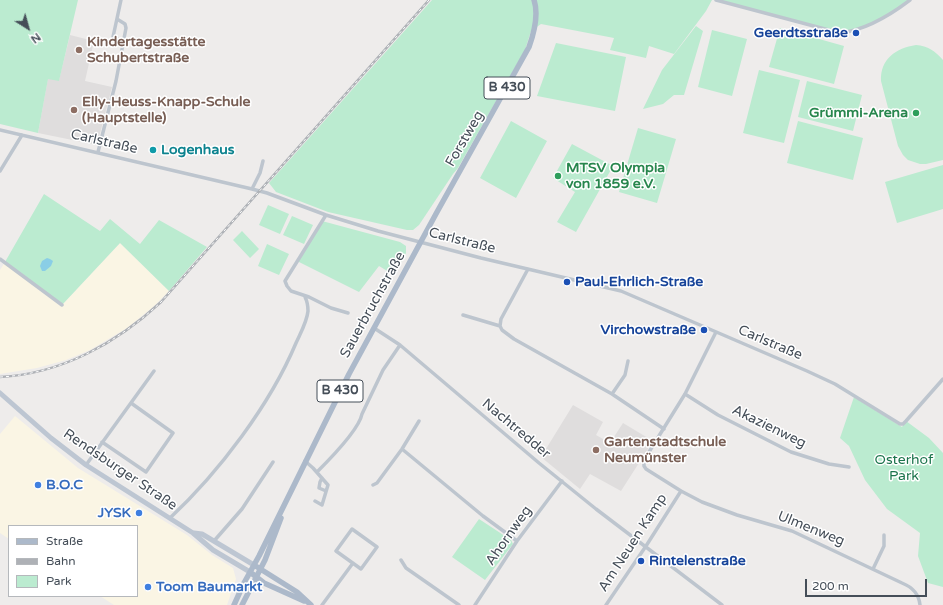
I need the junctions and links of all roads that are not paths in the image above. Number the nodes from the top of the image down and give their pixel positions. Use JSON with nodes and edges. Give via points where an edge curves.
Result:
{"nodes":[{"id":1,"x":121,"y":0,"type":"edge"},
{"id":2,"x":534,"y":0,"type":"edge"},
{"id":3,"x":716,"y":0,"type":"edge"},
{"id":4,"x":910,"y":0,"type":"edge"},
{"id":5,"x":117,"y":19,"type":"junction"},
{"id":6,"x":124,"y":42,"type":"junction"},
{"id":7,"x":0,"y":130,"type":"edge"},
{"id":8,"x":22,"y":135,"type":"junction"},
{"id":9,"x":98,"y":152,"type":"junction"},
{"id":10,"x":263,"y":161,"type":"dead end"},
{"id":11,"x":0,"y":171,"type":"edge"},
{"id":12,"x":252,"y":189,"type":"junction"},
{"id":13,"x":326,"y":215,"type":"junction"},
{"id":14,"x":421,"y":242,"type":"junction"},
{"id":15,"x":0,"y":259,"type":"edge"},
{"id":16,"x":528,"y":269,"type":"junction"},
{"id":17,"x":305,"y":297,"type":"junction"},
{"id":18,"x":62,"y":305,"type":"dead end"},
{"id":19,"x":348,"y":314,"type":"dead end"},
{"id":20,"x":463,"y":315,"type":"dead end"},
{"id":21,"x":500,"y":326,"type":"junction"},
{"id":22,"x":374,"y":328,"type":"junction"},
{"id":23,"x":716,"y":332,"type":"junction"},
{"id":24,"x":400,"y":345,"type":"junction"},
{"id":25,"x":628,"y":361,"type":"dead end"},
{"id":26,"x":154,"y":370,"type":"dead end"},
{"id":27,"x":943,"y":379,"type":"edge"},
{"id":28,"x":0,"y":393,"type":"edge"},
{"id":29,"x":612,"y":394,"type":"junction"},
{"id":30,"x":685,"y":394,"type":"junction"},
{"id":31,"x":131,"y":403,"type":"junction"},
{"id":32,"x":418,"y":421,"type":"dead end"},
{"id":33,"x":664,"y":429,"type":"junction"},
{"id":34,"x":102,"y":442,"type":"junction"},
{"id":35,"x":402,"y":449,"type":"junction"},
{"id":36,"x":305,"y":461,"type":"junction"},
{"id":37,"x":273,"y":462,"type":"dead end"},
{"id":38,"x":86,"y":465,"type":"junction"},
{"id":39,"x":850,"y":467,"type":"dead end"},
{"id":40,"x":317,"y":472,"type":"junction"},
{"id":41,"x":322,"y":478,"type":"junction"},
{"id":42,"x":562,"y":481,"type":"junction"},
{"id":43,"x":373,"y":485,"type":"dead end"},
{"id":44,"x":326,"y":491,"type":"junction"},
{"id":45,"x":681,"y":491,"type":"junction"},
{"id":46,"x":315,"y":501,"type":"dead end"},
{"id":47,"x":282,"y":510,"type":"junction"},
{"id":48,"x":170,"y":518,"type":"junction"},
{"id":49,"x":193,"y":533,"type":"junction"},
{"id":50,"x":884,"y":535,"type":"dead end"},
{"id":51,"x":214,"y":541,"type":"junction"},
{"id":52,"x":517,"y":541,"type":"junction"},
{"id":53,"x":646,"y":546,"type":"junction"},
{"id":54,"x":401,"y":560,"type":"dead end"},
{"id":55,"x":353,"y":563,"type":"junction"},
{"id":56,"x":254,"y":565,"type":"junction"},
{"id":57,"x":873,"y":569,"type":"junction"},
{"id":58,"x":261,"y":570,"type":"junction"},
{"id":59,"x":250,"y":572,"type":"junction"},
{"id":60,"x":256,"y":577,"type":"junction"},
{"id":61,"x":306,"y":601,"type":"junction"},
{"id":62,"x":234,"y":605,"type":"edge"},
{"id":63,"x":242,"y":605,"type":"edge"},
{"id":64,"x":311,"y":605,"type":"edge"},
{"id":65,"x":322,"y":605,"type":"edge"},
{"id":66,"x":459,"y":605,"type":"edge"},
{"id":67,"x":475,"y":605,"type":"edge"},
{"id":68,"x":606,"y":605,"type":"edge"},
{"id":69,"x":722,"y":605,"type":"edge"},
{"id":70,"x":920,"y":605,"type":"edge"}],
"edges":[{"from":1,"to":5,"type":"street"},
{"from":2,"to":14,"type":"main road","name":"Forstweg","number":"B 430","via":[[536,17],[529,47]]},
{"from":3,"to":4,"type":"street","via":[[840,33],[852,32],[869,25]]},
{"from":5,"to":6,"type":"street","via":[[125,24]]},
{"from":5,"to":6,"type":"street","via":[[113,37]]},
{"from":6,"to":9,"type":"street"},
{"from":7,"to":8,"type":"street","name":"Carlstraße"},
{"from":8,"to":9,"type":"street","name":"Carlstraße"},
{"from":8,"to":11,"type":"street"},
{"from":9,"to":12,"type":"street","name":"Carlstraße"},
{"from":10,"to":12,"type":"street"},
{"from":12,"to":13,"type":"street","name":"Carlstraße"},
{"from":13,"to":14,"type":"street","name":"Carlstraße"},
{"from":13,"to":17,"type":"street","via":[[285,281],[291,291]]},
{"from":14,"to":16,"type":"street","name":"Carlstraße"},
{"from":14,"to":22,"type":"main road","name":"Sauerbruchstraße","number":"B 430"},
{"from":15,"to":18,"type":"street"},
{"from":16,"to":21,"type":"street","via":[[504,313]]},
{"from":16,"to":23,"type":"street","name":"Carlstraße","via":[[621,291]]},
{"from":17,"to":19,"type":"street"},
{"from":17,"to":48,"type":"street","via":[[308,312],[292,354],[280,376],[256,415],[223,459]]},
{"from":20,"to":21,"type":"street"},
{"from":21,"to":29,"type":"street","via":[[514,340]]},
{"from":22,"to":24,"type":"street","name":"Nachtredder"},
{"from":22,"to":36,"type":"main road","name":"Sauerbruchstraße","number":"B 430"},
{"from":23,"to":27,"type":"street","name":"Carlstraße","via":[[835,384],[900,424],[906,421]]},
{"from":23,"to":30,"type":"street"},
{"from":24,"to":40,"type":"street","via":[[383,370],[360,421],[334,455]]},
{"from":24,"to":42,"type":"street","name":"Nachtredder"},
{"from":25,"to":29,"type":"street","via":[[625,375]]},
{"from":26,"to":31,"type":"street"},
{"from":28,"to":38,"type":"street","name":"Rendsburger Straße"},
{"from":29,"to":33,"type":"street"},
{"from":30,"to":33,"type":"street"},
{"from":30,"to":39,"type":"street","name":"Akazienweg","via":[[718,415],[791,452],[829,464]]},
{"from":31,"to":34,"type":"street"},
{"from":31,"to":34,"type":"street","via":[[173,433],[146,472]]},
{"from":32,"to":35,"type":"street"},
{"from":33,"to":45,"type":"street","name":"Am Neuen Kamp","via":[[644,460],[644,466]]},
{"from":34,"to":38,"type":"street"},
{"from":35,"to":43,"type":"street"},
{"from":35,"to":52,"type":"street"},
{"from":36,"to":40,"type":"street"},
{"from":36,"to":47,"type":"main road","name":"Sauerbruchstraße","number":"B 430"},
{"from":37,"to":51,"type":"street","via":[[242,509]]},
{"from":38,"to":48,"type":"street","name":"Rendsburger Straße"},
{"from":40,"to":41,"type":"street"},
{"from":41,"to":44,"type":"street","via":[[328,485]]},
{"from":41,"to":44,"type":"street","via":[[320,488]]},
{"from":42,"to":52,"type":"street","name":"Ahornweg"},
{"from":42,"to":53,"type":"street","name":"Nachtredder"},
{"from":44,"to":46,"type":"street","via":[[322,505]]},
{"from":45,"to":53,"type":"street","name":"Am Neuen Kamp"},
{"from":45,"to":57,"type":"street","name":"Ulmenweg","via":[[720,509],[792,531]]},
{"from":47,"to":56,"type":"main road","name":"Sauerbruchstraße","number":"B 430"},
{"from":47,"to":58,"type":"main road","name":"Sauerbruchstraße","number":"B 430"},
{"from":48,"to":49,"type":"street","name":"Rendsburger Straße"},
{"from":49,"to":51,"type":"street","name":"Rendsburger Straße","via":[[202,534]]},
{"from":49,"to":59,"type":"street","name":"Rendsburger Straße","via":[[213,550]]},
{"from":50,"to":57,"type":"street","via":[[884,546]]},
{"from":51,"to":56,"type":"street","name":"Rendsburger Straße"},
{"from":52,"to":67,"type":"street","name":"Ahornweg"},
{"from":53,"to":68,"type":"street","name":"Am Neuen Kamp"},
{"from":53,"to":69,"type":"street"},
{"from":54,"to":66,"type":"street","via":[[406,568]]},
{"from":55,"to":55,"type":"street","via":[[336,551],[352,529],[377,547],[361,569]]},
{"from":55,"to":65,"type":"street"},
{"from":56,"to":58,"type":"main road","name":"Rendsburger Straße"},
{"from":56,"to":59,"type":"main road","number":"B 430"},
{"from":57,"to":70,"type":"street","name":"Ulmenweg","via":[[909,586],[920,601]]},
{"from":58,"to":60,"type":"main road","number":"B 430"},
{"from":58,"to":61,"type":"main road","name":"Rendsburger Straße","via":[[297,592]]},
{"from":59,"to":60,"type":"main road","name":"Rendsburger Straße"},
{"from":59,"to":62,"type":"main road","number":"B 430"},
{"from":60,"to":61,"type":"main road","name":"Rendsburger Straße","via":[[278,590]]},
{"from":60,"to":63,"type":"main road","number":"B 430"},
{"from":61,"to":64,"type":"main road","name":"Rendsburger Straße"}]}
